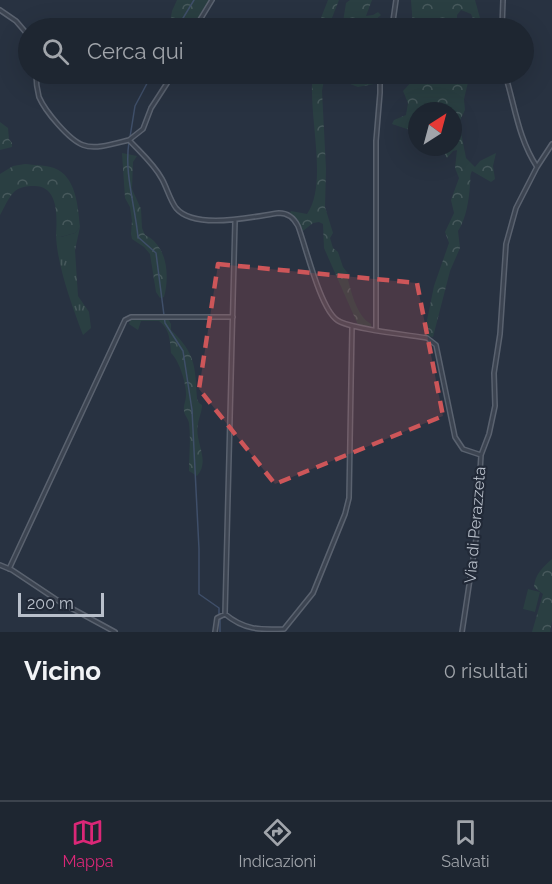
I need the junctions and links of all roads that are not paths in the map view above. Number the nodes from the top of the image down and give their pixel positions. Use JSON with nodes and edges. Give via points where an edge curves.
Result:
{"nodes":[{"id":1,"x":212,"y":0,"type":"edge"},
{"id":2,"x":396,"y":0,"type":"edge"},
{"id":3,"x":503,"y":0,"type":"edge"},
{"id":4,"x":0,"y":10,"type":"edge"},
{"id":5,"x":201,"y":18,"type":"edge"},
{"id":6,"x":393,"y":18,"type":"edge"},
{"id":7,"x":502,"y":18,"type":"edge"},
{"id":8,"x":18,"y":23,"type":"edge"},
{"id":9,"x":37,"y":84,"type":"edge"},
{"id":10,"x":167,"y":84,"type":"edge"},
{"id":11,"x":380,"y":84,"type":"edge"},
{"id":12,"x":507,"y":84,"type":"edge"},
{"id":13,"x":129,"y":140,"type":"junction"},
{"id":14,"x":552,"y":144,"type":"edge"},
{"id":15,"x":537,"y":167,"type":"junction"},
{"id":16,"x":235,"y":220,"type":"junction"},
{"id":17,"x":233,"y":317,"type":"junction"},
{"id":18,"x":352,"y":326,"type":"junction"},
{"id":19,"x":376,"y":330,"type":"junction"},
{"id":20,"x":481,"y":455,"type":"junction"},
{"id":21,"x":0,"y":565,"type":"edge"},
{"id":22,"x":9,"y":569,"type":"junction"},
{"id":23,"x":225,"y":614,"type":"junction"},
{"id":24,"x":115,"y":632,"type":"edge"},
{"id":25,"x":215,"y":632,"type":"edge"},
{"id":26,"x":462,"y":632,"type":"edge"}],
"edges":[{"from":1,"to":5,"type":"street"},
{"from":2,"to":6,"type":"street"},
{"from":3,"to":7,"type":"street"},
{"from":4,"to":8,"type":"street"},
{"from":9,"to":13,"type":"street","via":[[43,104],[78,143],[96,146]]},
{"from":10,"to":13,"type":"street","via":[[143,129]]},
{"from":11,"to":19,"type":"street","via":[[376,141]]},
{"from":12,"to":15,"type":"street","via":[[516,121]]},
{"from":13,"to":16,"type":"street","name":"Via di Perazzeta","via":[[157,171],[179,211],[194,217]]},
{"from":14,"to":15,"type":"street"},
{"from":15,"to":20,"type":"street","via":[[509,227],[494,373],[494,410]]},
{"from":16,"to":17,"type":"street"},
{"from":16,"to":18,"type":"street","name":"Via di Perazzeta","via":[[279,213],[293,218],[327,309],[336,320]]},
{"from":17,"to":22,"type":"street","via":[[125,319]]},
{"from":17,"to":23,"type":"street"},
{"from":18,"to":19,"type":"street","name":"Via di Perazzeta"},
{"from":18,"to":23,"type":"street","via":[[349,498],[315,590],[284,629],[245,627]]},
{"from":19,"to":20,"type":"street","name":"Via di Perazzeta","via":[[427,338],[436,345],[454,437],[463,449]]},
{"from":20,"to":26,"type":"street","name":"Via di Perazzeta","via":[[476,539]]},
{"from":21,"to":22,"type":"street"},
{"from":22,"to":24,"type":"street"},
{"from":23,"to":25,"type":"street","via":[[218,618]]}]}
